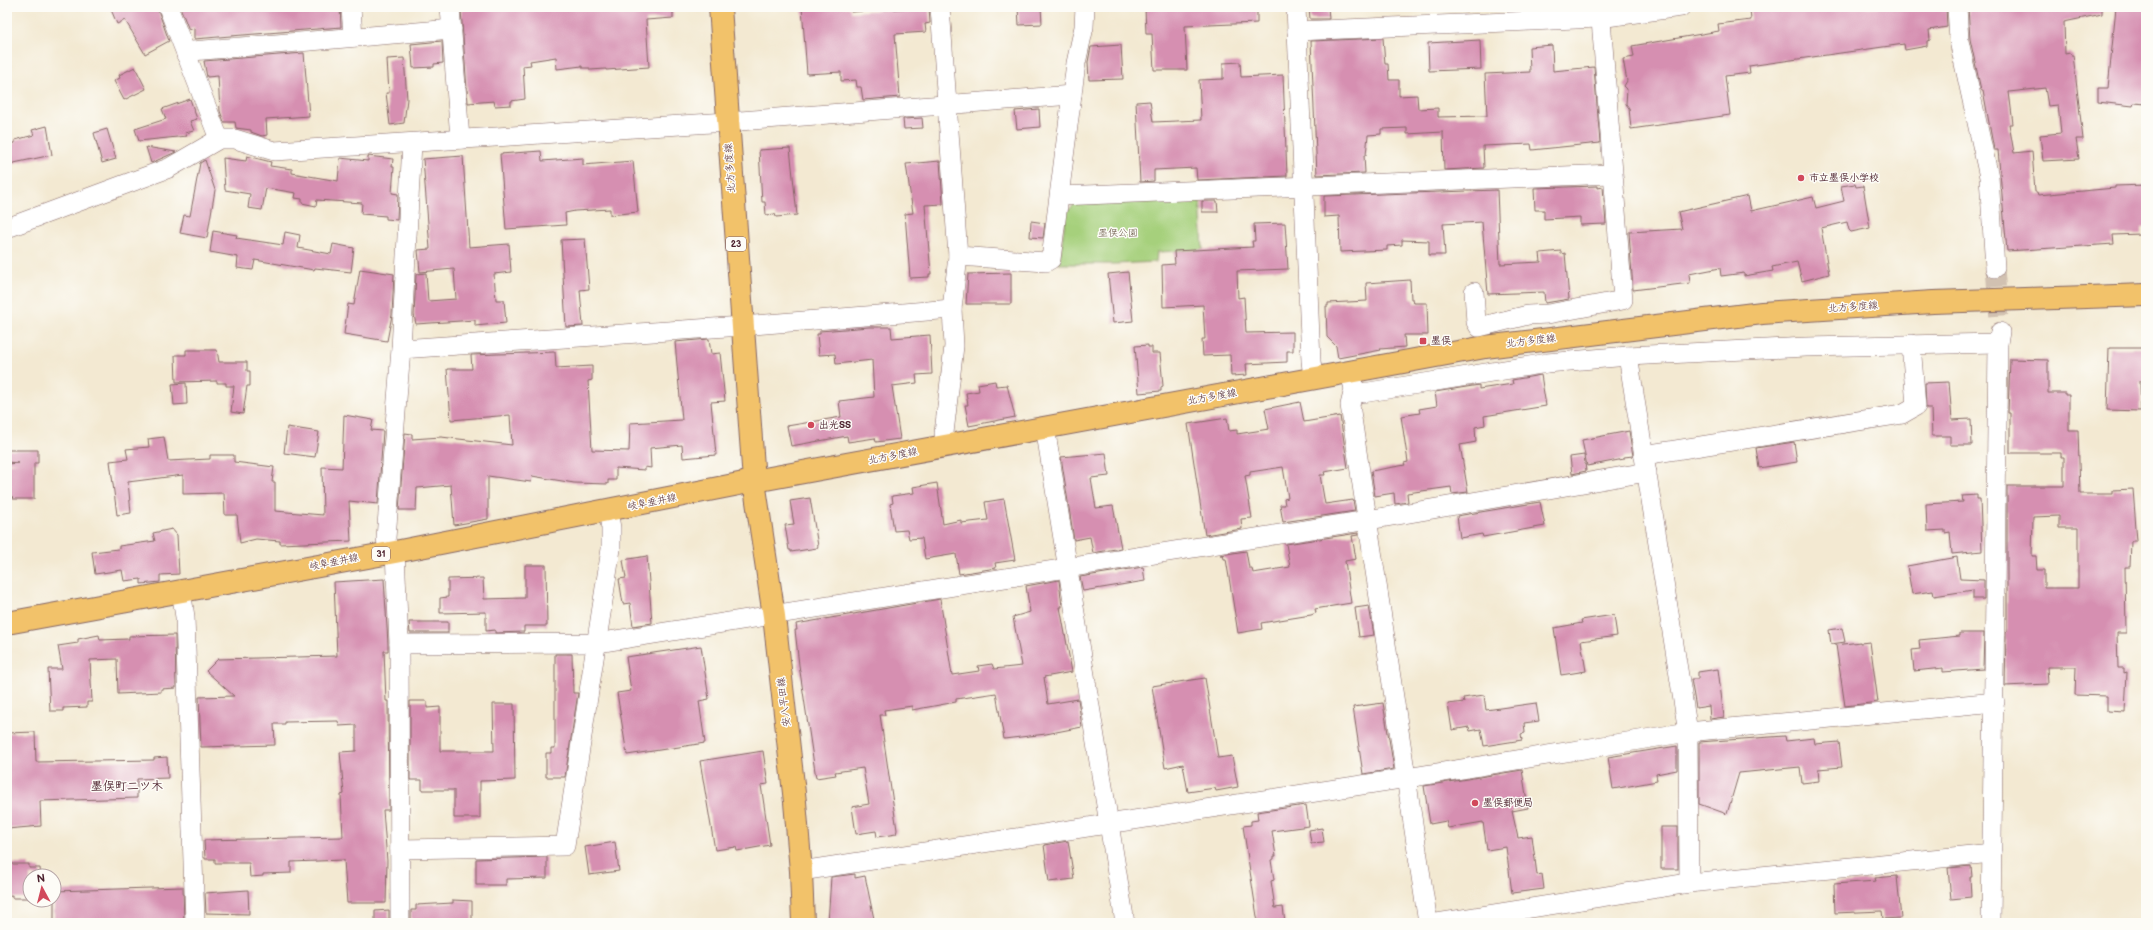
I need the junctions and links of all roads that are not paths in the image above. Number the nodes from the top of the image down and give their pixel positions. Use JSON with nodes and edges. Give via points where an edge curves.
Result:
{"nodes":[{"id":1,"x":168,"y":7,"type":"edge"},
{"id":2,"x":351,"y":7,"type":"edge"},
{"id":3,"x":453,"y":7,"type":"edge"},
{"id":4,"x":720,"y":7,"type":"edge"},
{"id":5,"x":940,"y":7,"type":"edge"},
{"id":6,"x":1085,"y":7,"type":"edge"},
{"id":7,"x":1296,"y":7,"type":"edge"},
{"id":8,"x":1681,"y":7,"type":"edge"},
{"id":9,"x":1957,"y":7,"type":"edge"},
{"id":10,"x":1600,"y":13,"type":"edge"},
{"id":11,"x":452,"y":29,"type":"junction"},
{"id":12,"x":1297,"y":31,"type":"junction"},
{"id":13,"x":353,"y":38,"type":"junction"},
{"id":14,"x":186,"y":54,"type":"junction"},
{"id":15,"x":1072,"y":95,"type":"junction"},
{"id":16,"x":948,"y":105,"type":"junction"},
{"id":17,"x":727,"y":122,"type":"junction"},
{"id":18,"x":219,"y":139,"type":"junction"},
{"id":19,"x":460,"y":139,"type":"junction"},
{"id":20,"x":412,"y":143,"type":"junction"},
{"id":21,"x":1612,"y":174,"type":"junction"},
{"id":22,"x":1302,"y":186,"type":"junction"},
{"id":23,"x":1060,"y":196,"type":"junction"},
{"id":24,"x":7,"y":228,"type":"edge"},
{"id":25,"x":958,"y":256,"type":"junction"},
{"id":26,"x":1995,"y":268,"type":"tunnel mouth"},
{"id":27,"x":1474,"y":292,"type":"dead end"},
{"id":28,"x":2146,"y":295,"type":"edge"},
{"id":29,"x":952,"y":309,"type":"junction"},
{"id":30,"x":742,"y":326,"type":"junction"},
{"id":31,"x":1911,"y":344,"type":"junction"},
{"id":32,"x":401,"y":349,"type":"junction"},
{"id":33,"x":1628,"y":356,"type":"junction"},
{"id":34,"x":1313,"y":378,"type":"junction"},
{"id":35,"x":1352,"y":380,"type":"junction"},
{"id":36,"x":1045,"y":427,"type":"junction"},
{"id":37,"x":945,"y":446,"type":"junction"},
{"id":38,"x":1646,"y":464,"type":"junction"},
{"id":39,"x":754,"y":481,"type":"junction"},
{"id":40,"x":608,"y":511,"type":"junction"},
{"id":41,"x":1368,"y":520,"type":"junction"},
{"id":42,"x":391,"y":552,"type":"junction"},
{"id":43,"x":1068,"y":568,"type":"junction"},
{"id":44,"x":182,"y":590,"type":"junction"},
{"id":45,"x":774,"y":616,"type":"junction"},
{"id":46,"x":7,"y":623,"type":"edge"},
{"id":47,"x":597,"y":643,"type":"junction"},
{"id":48,"x":399,"y":644,"type":"junction"},
{"id":49,"x":1995,"y":702,"type":"junction"},
{"id":50,"x":1688,"y":732,"type":"junction"},
{"id":51,"x":1407,"y":778,"type":"junction"},
{"id":52,"x":1108,"y":824,"type":"junction"},
{"id":53,"x":400,"y":849,"type":"junction"},
{"id":54,"x":1992,"y":853,"type":"junction"},
{"id":55,"x":801,"y":871,"type":"junction"},
{"id":56,"x":1689,"y":883,"type":"junction"},
{"id":57,"x":195,"y":923,"type":"edge"},
{"id":58,"x":400,"y":923,"type":"edge"},
{"id":59,"x":803,"y":923,"type":"edge"},
{"id":60,"x":1125,"y":923,"type":"edge"},
{"id":61,"x":1428,"y":923,"type":"edge"},
{"id":62,"x":1437,"y":923,"type":"edge"},
{"id":63,"x":1991,"y":923,"type":"edge"}],
"edges":[{"from":1,"to":14,"type":"street"},
{"from":2,"to":13,"type":"street"},
{"from":3,"to":11,"type":"street"},
{"from":4,"to":17,"type":"main road","name":"北方多度線","number":"23"},
{"from":5,"to":16,"type":"street"},
{"from":6,"to":15,"type":"street"},
{"from":7,"to":12,"type":"street"},
{"from":8,"to":10,"type":"street"},
{"from":9,"to":26,"type":"street","via":[[1959,41],[1989,177]]},
{"from":10,"to":12,"type":"street"},
{"from":10,"to":21,"type":"street"},
{"from":11,"to":13,"type":"street"},
{"from":11,"to":19,"type":"street"},
{"from":12,"to":22,"type":"street"},
{"from":13,"to":14,"type":"street","via":[[192,51]]},
{"from":14,"to":18,"type":"street"},
{"from":15,"to":16,"type":"street"},
{"from":15,"to":23,"type":"street"},
{"from":16,"to":17,"type":"street"},
{"from":16,"to":25,"type":"street"},
{"from":17,"to":19,"type":"street"},
{"from":17,"to":30,"type":"main road","name":"北方多度線","number":"23"},
{"from":18,"to":20,"type":"street","via":[[235,139],[274,151]]},
{"from":18,"to":24,"type":"street","via":[[169,168]]},
{"from":19,"to":20,"type":"street"},
{"from":20,"to":32,"type":"street"},
{"from":21,"to":22,"type":"street"},
{"from":21,"to":27,"type":"street","via":[[1623,300],[1548,314],[1528,315],[1479,327],[1476,322]]},
{"from":22,"to":23,"type":"street"},
{"from":22,"to":34,"type":"street"},
{"from":23,"to":25,"type":"street","via":[[1053,250],[1051,259],[1046,262]]},
{"from":25,"to":29,"type":"street"},
{"from":28,"to":35,"type":"main road","name":"北方多度線","via":[[1933,302],[1762,312],[1485,346]]},
{"from":29,"to":30,"type":"street"},
{"from":29,"to":37,"type":"street","via":[[954,346],[944,434]]},
{"from":30,"to":32,"type":"street"},
{"from":30,"to":39,"type":"main road","name":"北方多度線","number":"23"},
{"from":31,"to":33,"type":"street"},
{"from":31,"to":38,"type":"street","via":[[1916,406],[1902,414]]},
{"from":31,"to":49,"type":"street","via":[[1999,337]]},
{"from":32,"to":42,"type":"street","via":[[387,517],[386,538]]},
{"from":33,"to":35,"type":"street","via":[[1547,363],[1363,393]]},
{"from":33,"to":38,"type":"street"},
{"from":34,"to":35,"type":"main road","name":"北方多度線"},
{"from":34,"to":36,"type":"main road","name":"北方多度線"},
{"from":35,"to":41,"type":"street","via":[[1350,405]]},
{"from":36,"to":37,"type":"main road","name":"北方多度線"},
{"from":36,"to":43,"type":"street"},
{"from":37,"to":39,"type":"main road","name":"北方多度線"},
{"from":38,"to":41,"type":"street"},
{"from":38,"to":50,"type":"street"},
{"from":39,"to":40,"type":"main road","name":"岐阜垂井線","number":"31"},
{"from":39,"to":45,"type":"main road","name":"安八平田線"},
{"from":40,"to":42,"type":"main road","name":"岐阜垂井線","number":"31"},
{"from":40,"to":47,"type":"street","via":[[611,549]]},
{"from":41,"to":43,"type":"street"},
{"from":41,"to":51,"type":"street"},
{"from":42,"to":44,"type":"main road","name":"岐阜垂井線","number":"31"},
{"from":42,"to":48,"type":"street"},
{"from":43,"to":45,"type":"street"},
{"from":43,"to":52,"type":"street"},
{"from":44,"to":46,"type":"main road","name":"岐阜垂井線","number":"31"},
{"from":44,"to":57,"type":"street"},
{"from":45,"to":47,"type":"street"},
{"from":45,"to":55,"type":"main road","name":"安八平田線"},
{"from":47,"to":48,"type":"street"},
{"from":47,"to":53,"type":"street","via":[[565,846]]},
{"from":48,"to":53,"type":"street"},
{"from":49,"to":50,"type":"street"},
{"from":49,"to":54,"type":"street"},
{"from":50,"to":51,"type":"street"},
{"from":50,"to":56,"type":"street"},
{"from":51,"to":52,"type":"street"},
{"from":51,"to":61,"type":"street"},
{"from":52,"to":55,"type":"street"},
{"from":52,"to":60,"type":"street"},
{"from":53,"to":58,"type":"street"},
{"from":54,"to":56,"type":"street"},
{"from":54,"to":63,"type":"street"},
{"from":55,"to":59,"type":"main road","name":"安八平田線"},
{"from":56,"to":62,"type":"street"}]}
